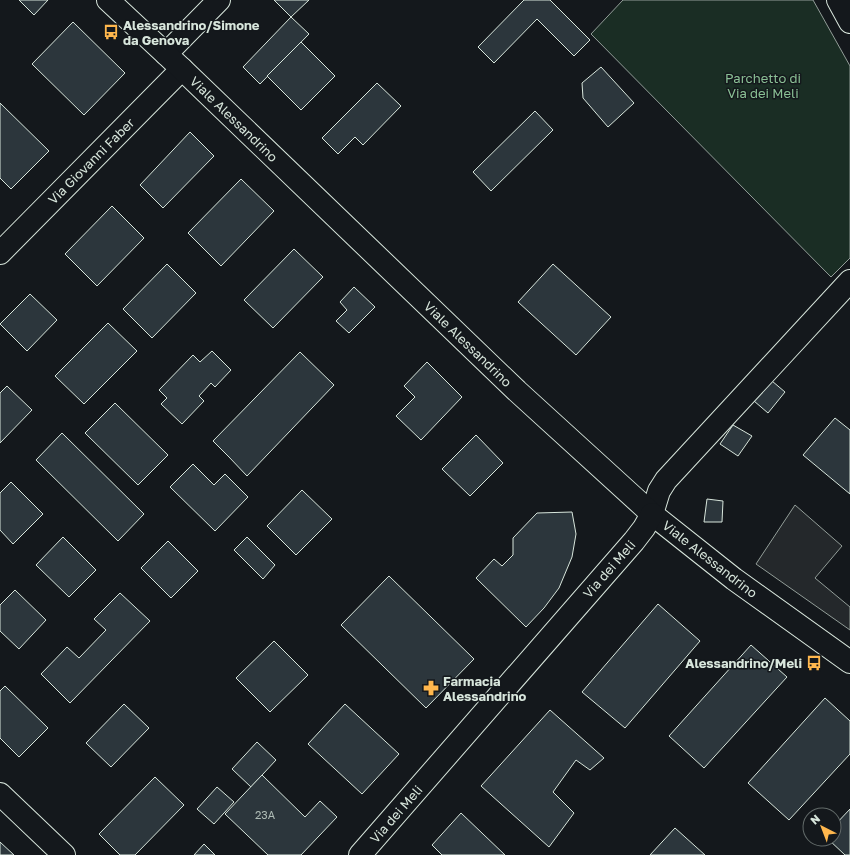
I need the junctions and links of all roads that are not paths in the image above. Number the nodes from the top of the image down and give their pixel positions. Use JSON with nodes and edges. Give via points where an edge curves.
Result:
{"nodes":[{"id":1,"x":108,"y":0,"type":"edge"},
{"id":2,"x":219,"y":0,"type":"edge"},
{"id":3,"x":838,"y":0,"type":"edge"},
{"id":4,"x":850,"y":22,"type":"edge"},
{"id":5,"x":166,"y":54,"type":"junction"},
{"id":6,"x":182,"y":69,"type":"junction"},
{"id":7,"x":0,"y":253,"type":"edge"},
{"id":8,"x":850,"y":281,"type":"edge"},
{"id":9,"x":652,"y":514,"type":"junction"},
{"id":10,"x":850,"y":662,"type":"edge"},
{"id":11,"x":0,"y":794,"type":"edge"},
{"id":12,"x":64,"y":855,"type":"edge"},
{"id":13,"x":360,"y":855,"type":"edge"}],
"edges":[{"from":1,"to":5,"type":"street","name":"Viale Alessandrino"},
{"from":2,"to":5,"type":"street"},
{"from":3,"to":4,"type":"street"},
{"from":5,"to":6,"type":"street","name":"Viale Alessandrino"},
{"from":6,"to":7,"type":"street","name":"Via Giovanni Faber"},
{"from":6,"to":9,"type":"street","name":"Viale Alessandrino","via":[[517,391]]},
{"from":8,"to":9,"type":"street","name":"Via dei Meli","via":[[666,480],[659,490]]},
{"from":9,"to":10,"type":"street","name":"Viale Alessandrino","via":[[734,579]]},
{"from":9,"to":13,"type":"street","name":"Via dei Meli","via":[[634,541]]},
{"from":11,"to":12,"type":"street"}]}
